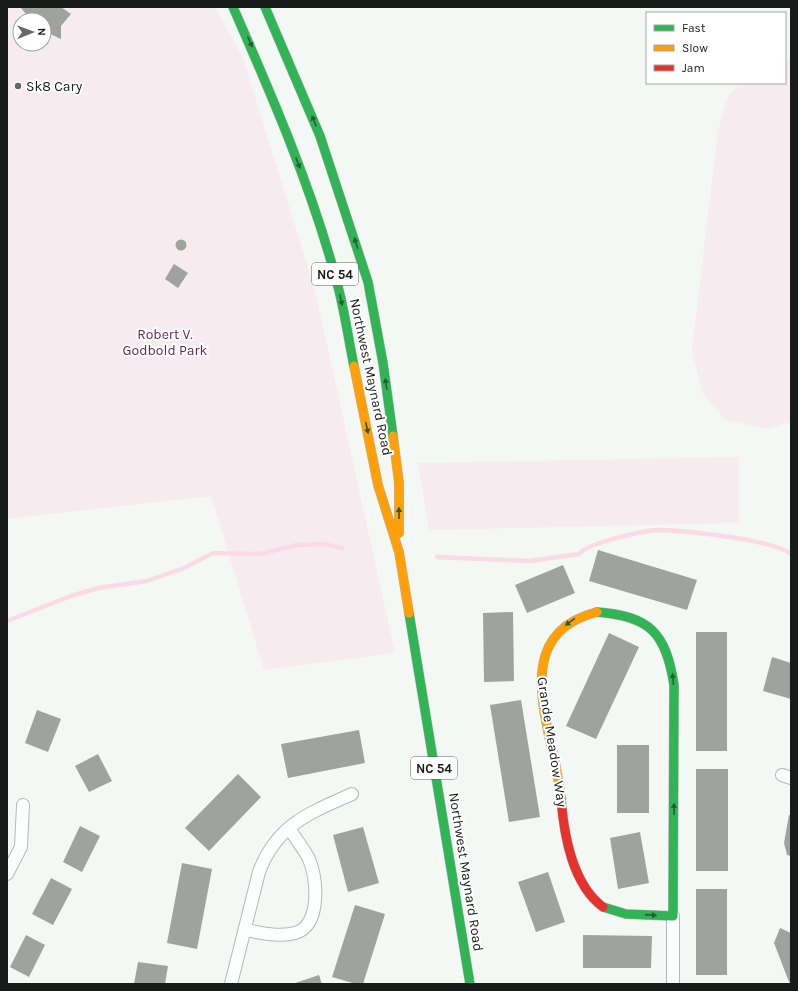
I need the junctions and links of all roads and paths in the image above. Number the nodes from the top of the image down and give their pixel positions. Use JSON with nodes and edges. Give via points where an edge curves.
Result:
{"nodes":[{"id":1,"x":233,"y":7,"type":"edge"},
{"id":2,"x":265,"y":7,"type":"edge"},
{"id":3,"x":399,"y":552,"type":"junction"},
{"id":4,"x":352,"y":794,"type":"dead end"},
{"id":5,"x":22,"y":806,"type":"dead end"},
{"id":6,"x":289,"y":828,"type":"junction"},
{"id":7,"x":7,"y":874,"type":"edge"},
{"id":8,"x":673,"y":916,"type":"junction"},
{"id":9,"x":246,"y":930,"type":"junction"},
{"id":10,"x":231,"y":984,"type":"edge"},
{"id":11,"x":470,"y":984,"type":"edge"},
{"id":12,"x":673,"y":984,"type":"edge"}],
"edges":[{"from":1,"to":3,"type":"main road","name":"Northwest Maynard Road","number":"NC 54","one_way":true,"via":[[275,102],[324,238],[337,281],[378,485]]},
{"from":3,"to":2,"type":"main road","name":"Northwest Maynard Road","number":"NC 54","one_way":true,"via":[[399,483],[384,363],[368,282],[320,136]]},
{"from":3,"to":11,"type":"main road","name":"Northwest Maynard Road","number":"NC 54"},
{"from":4,"to":6,"type":"street","via":[[305,815]]},
{"from":5,"to":7,"type":"street","via":[[21,847]]},
{"from":6,"to":9,"type":"street","via":[[265,856]]},
{"from":6,"to":9,"type":"street","via":[[309,860],[315,900],[314,912],[307,925],[297,932],[283,934]]},
{"from":8,"to":8,"type":"main road","name":"Grande Meadow Way","one_way":true,"via":[[674,685],[669,654],[654,632],[644,622],[631,616],[597,612],[584,615],[573,619],[555,636],[541,667],[541,689],[559,779],[566,839],[580,877],[603,906],[624,914]]},
{"from":8,"to":12,"type":"street","name":"Grande Meadow Way"},
{"from":9,"to":10,"type":"street"}]}
